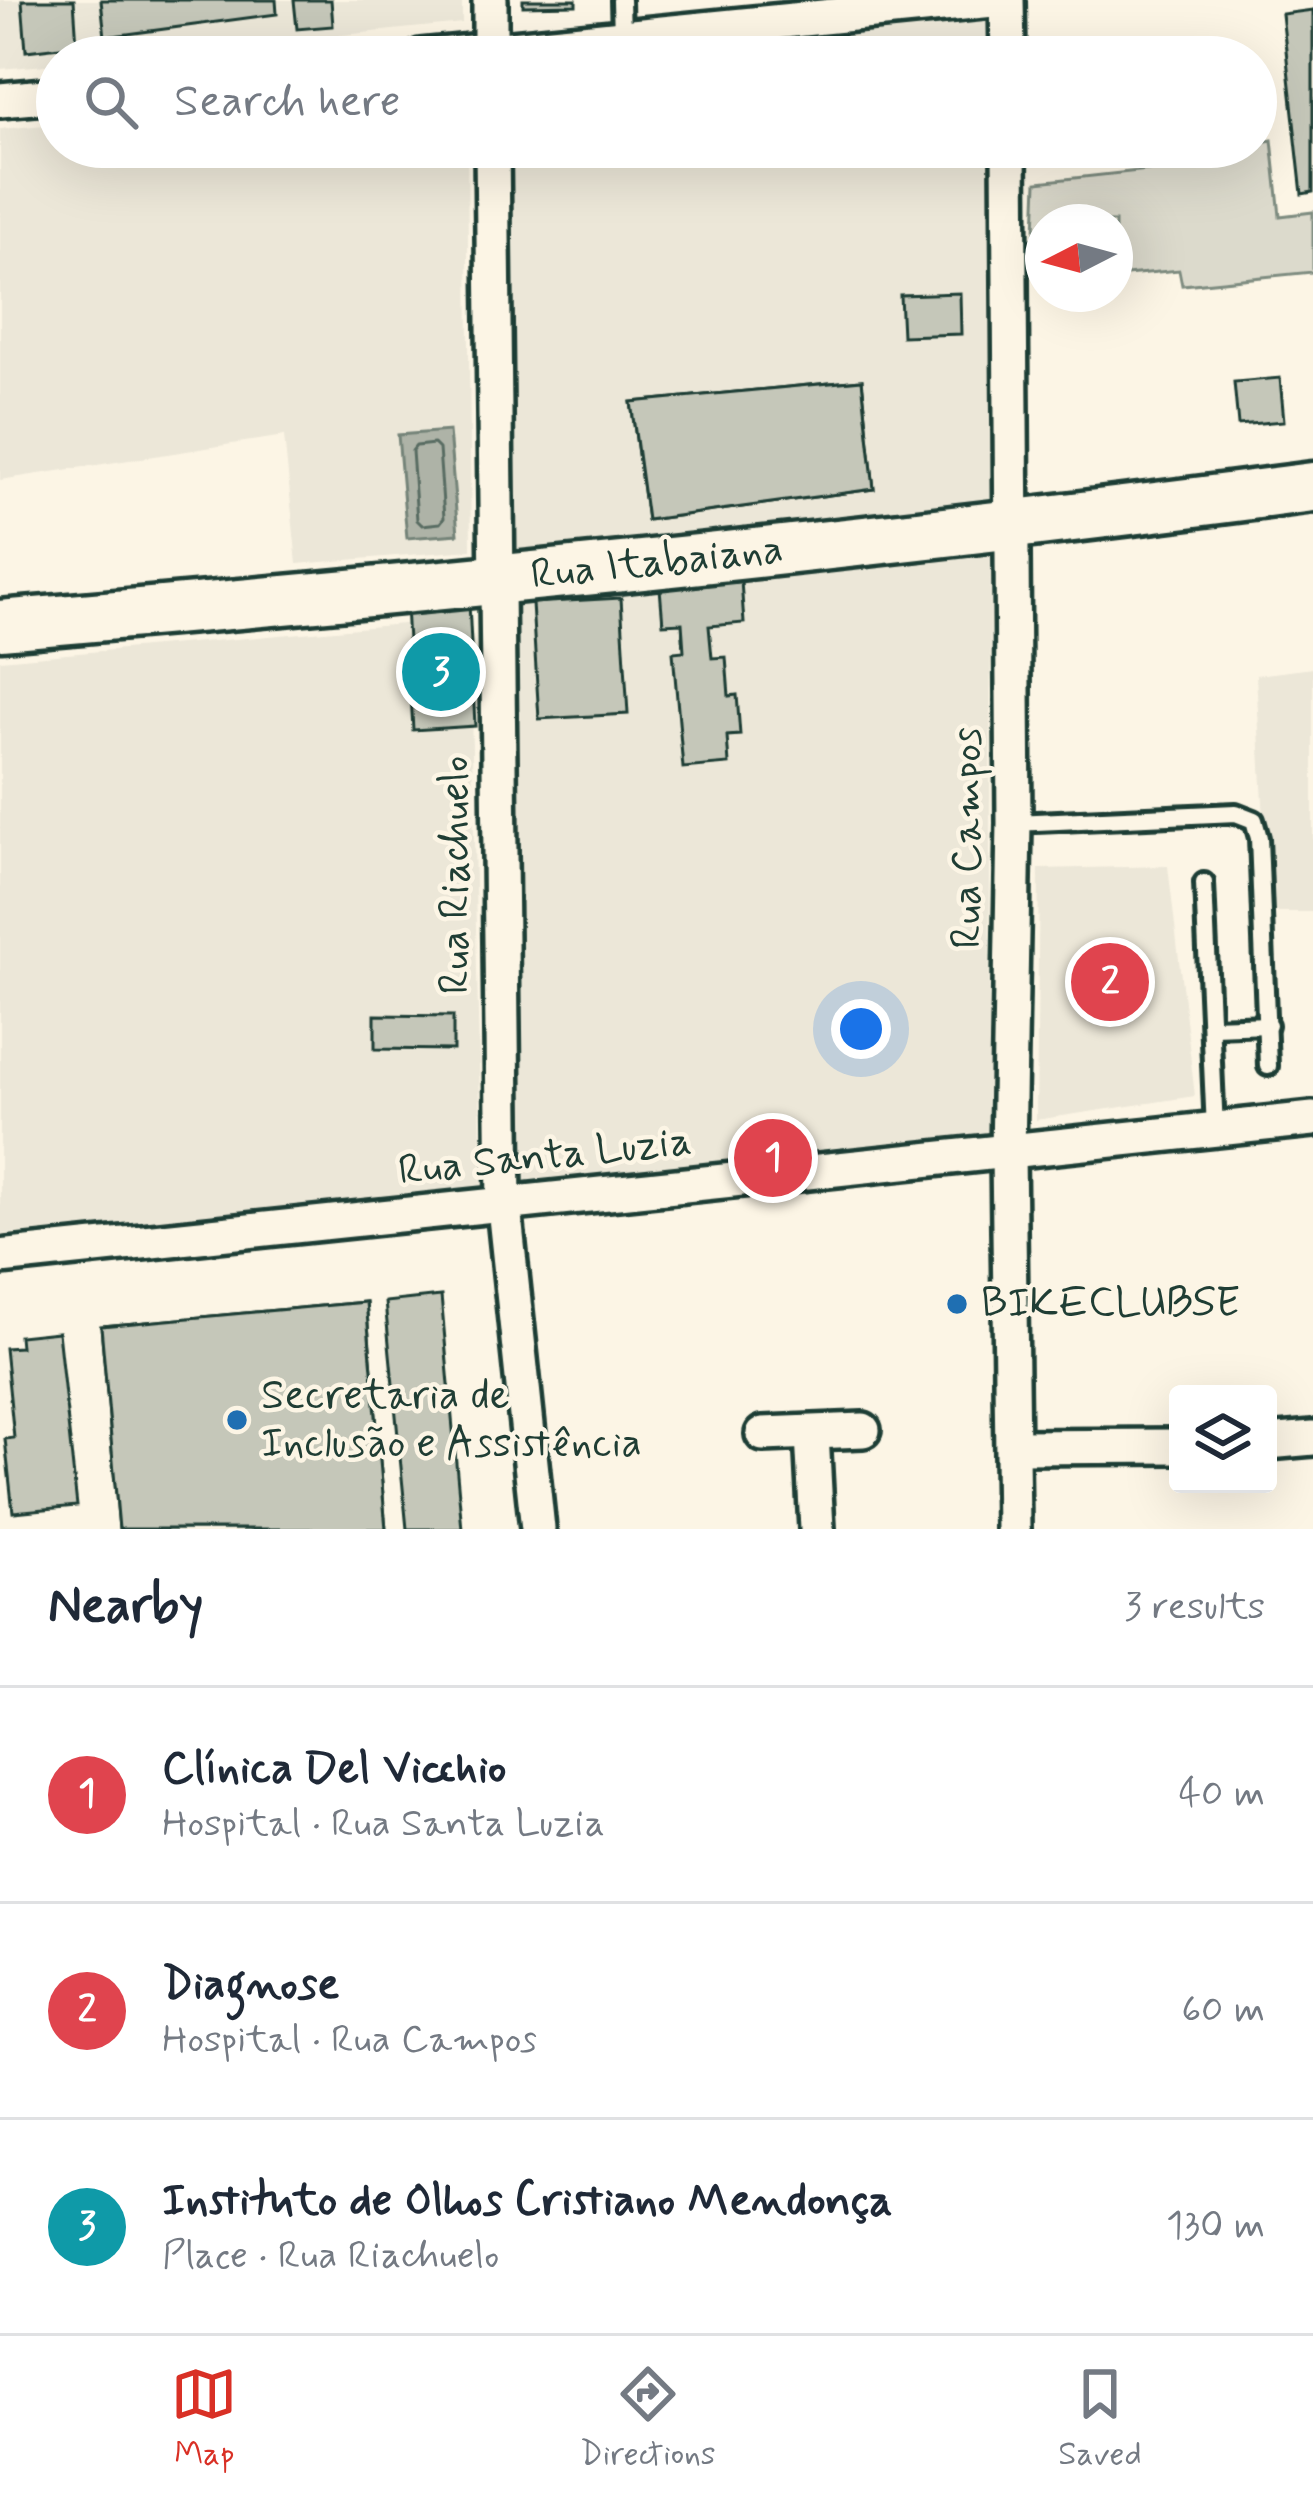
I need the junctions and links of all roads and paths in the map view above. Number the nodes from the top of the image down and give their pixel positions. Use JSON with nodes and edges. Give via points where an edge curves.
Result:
{"nodes":[{"id":1,"x":490,"y":0,"type":"edge"},
{"id":2,"x":621,"y":0,"type":"edge"},
{"id":3,"x":993,"y":0,"type":"edge"},
{"id":4,"x":1007,"y":0,"type":"edge"},
{"id":5,"x":490,"y":36,"type":"edge"},
{"id":6,"x":622,"y":36,"type":"joint"},
{"id":7,"x":1008,"y":36,"type":"edge"},
{"id":8,"x":36,"y":97,"type":"edge"},
{"id":9,"x":0,"y":100,"type":"edge"},
{"id":10,"x":492,"y":168,"type":"edge"},
{"id":11,"x":1009,"y":168,"type":"edge"},
{"id":12,"x":1313,"y":487,"type":"edge"},
{"id":13,"x":1013,"y":526,"type":"junction"},
{"id":14,"x":499,"y":580,"type":"junction"},
{"id":15,"x":0,"y":625,"type":"edge"},
{"id":16,"x":1014,"y":824,"type":"junction"},
{"id":17,"x":1204,"y":883,"type":"dead end"},
{"id":18,"x":1268,"y":1025,"type":"junction"},
{"id":19,"x":1213,"y":1027,"type":"junction"},
{"id":20,"x":1268,"y":1066,"type":"dead end"},
{"id":21,"x":1313,"y":1119,"type":"edge"},
{"id":22,"x":1215,"y":1130,"type":"junction"},
{"id":23,"x":1008,"y":1154,"type":"junction"},
{"id":24,"x":503,"y":1207,"type":"junction"},
{"id":25,"x":0,"y":1257,"type":"edge"},
{"id":26,"x":863,"y":1430,"type":"dead end"},
{"id":27,"x":812,"y":1433,"type":"junction"},
{"id":28,"x":764,"y":1434,"type":"dead end"},
{"id":29,"x":1313,"y":1438,"type":"edge"},
{"id":30,"x":1277,"y":1441,"type":"edge"},
{"id":31,"x":1169,"y":1446,"type":"edge"},
{"id":32,"x":1014,"y":1447,"type":"junction"},
{"id":33,"x":538,"y":1529,"type":"edge"},
{"id":34,"x":817,"y":1529,"type":"edge"},
{"id":35,"x":1013,"y":1529,"type":"edge"}],
"edges":[{"from":1,"to":5,"type":"street"},
{"from":2,"to":6,"type":"lane"},
{"from":3,"to":6,"type":"street"},
{"from":4,"to":7,"type":"street"},
{"from":8,"to":9,"type":"street"},
{"from":10,"to":14,"type":"street","name":"Rua Riachuelo"},
{"from":11,"to":13,"type":"street","name":"Rua Campos"},
{"from":12,"to":13,"type":"main road","name":"Rua Itabaiana"},
{"from":13,"to":14,"type":"main road","name":"Rua Itabaiana"},
{"from":13,"to":16,"type":"street","name":"Rua Campos"},
{"from":14,"to":15,"type":"main road","name":"Rua Itabaiana"},
{"from":14,"to":24,"type":"street","name":"Rua Riachuelo"},
{"from":16,"to":18,"type":"lane","via":[[1236,813],[1254,820]]},
{"from":16,"to":23,"type":"street","name":"Rua Campos"},
{"from":17,"to":19,"type":"lane"},
{"from":18,"to":19,"type":"lane"},
{"from":18,"to":20,"type":"lane"},
{"from":19,"to":22,"type":"lane"},
{"from":21,"to":22,"type":"street","name":"Rua Santa Luzia"},
{"from":22,"to":23,"type":"street","name":"Rua Santa Luzia"},
{"from":23,"to":24,"type":"street","name":"Rua Santa Luzia"},
{"from":23,"to":32,"type":"street","name":"Rua Campos"},
{"from":24,"to":25,"type":"street","name":"Rua Santa Luzia"},
{"from":24,"to":33,"type":"street","name":"Rua Riachuelo"},
{"from":26,"to":27,"type":"street"},
{"from":27,"to":28,"type":"street"},
{"from":27,"to":34,"type":"street"},
{"from":29,"to":30,"type":"street"},
{"from":31,"to":32,"type":"street"},
{"from":32,"to":35,"type":"street","name":"Rua Campos"}]}
